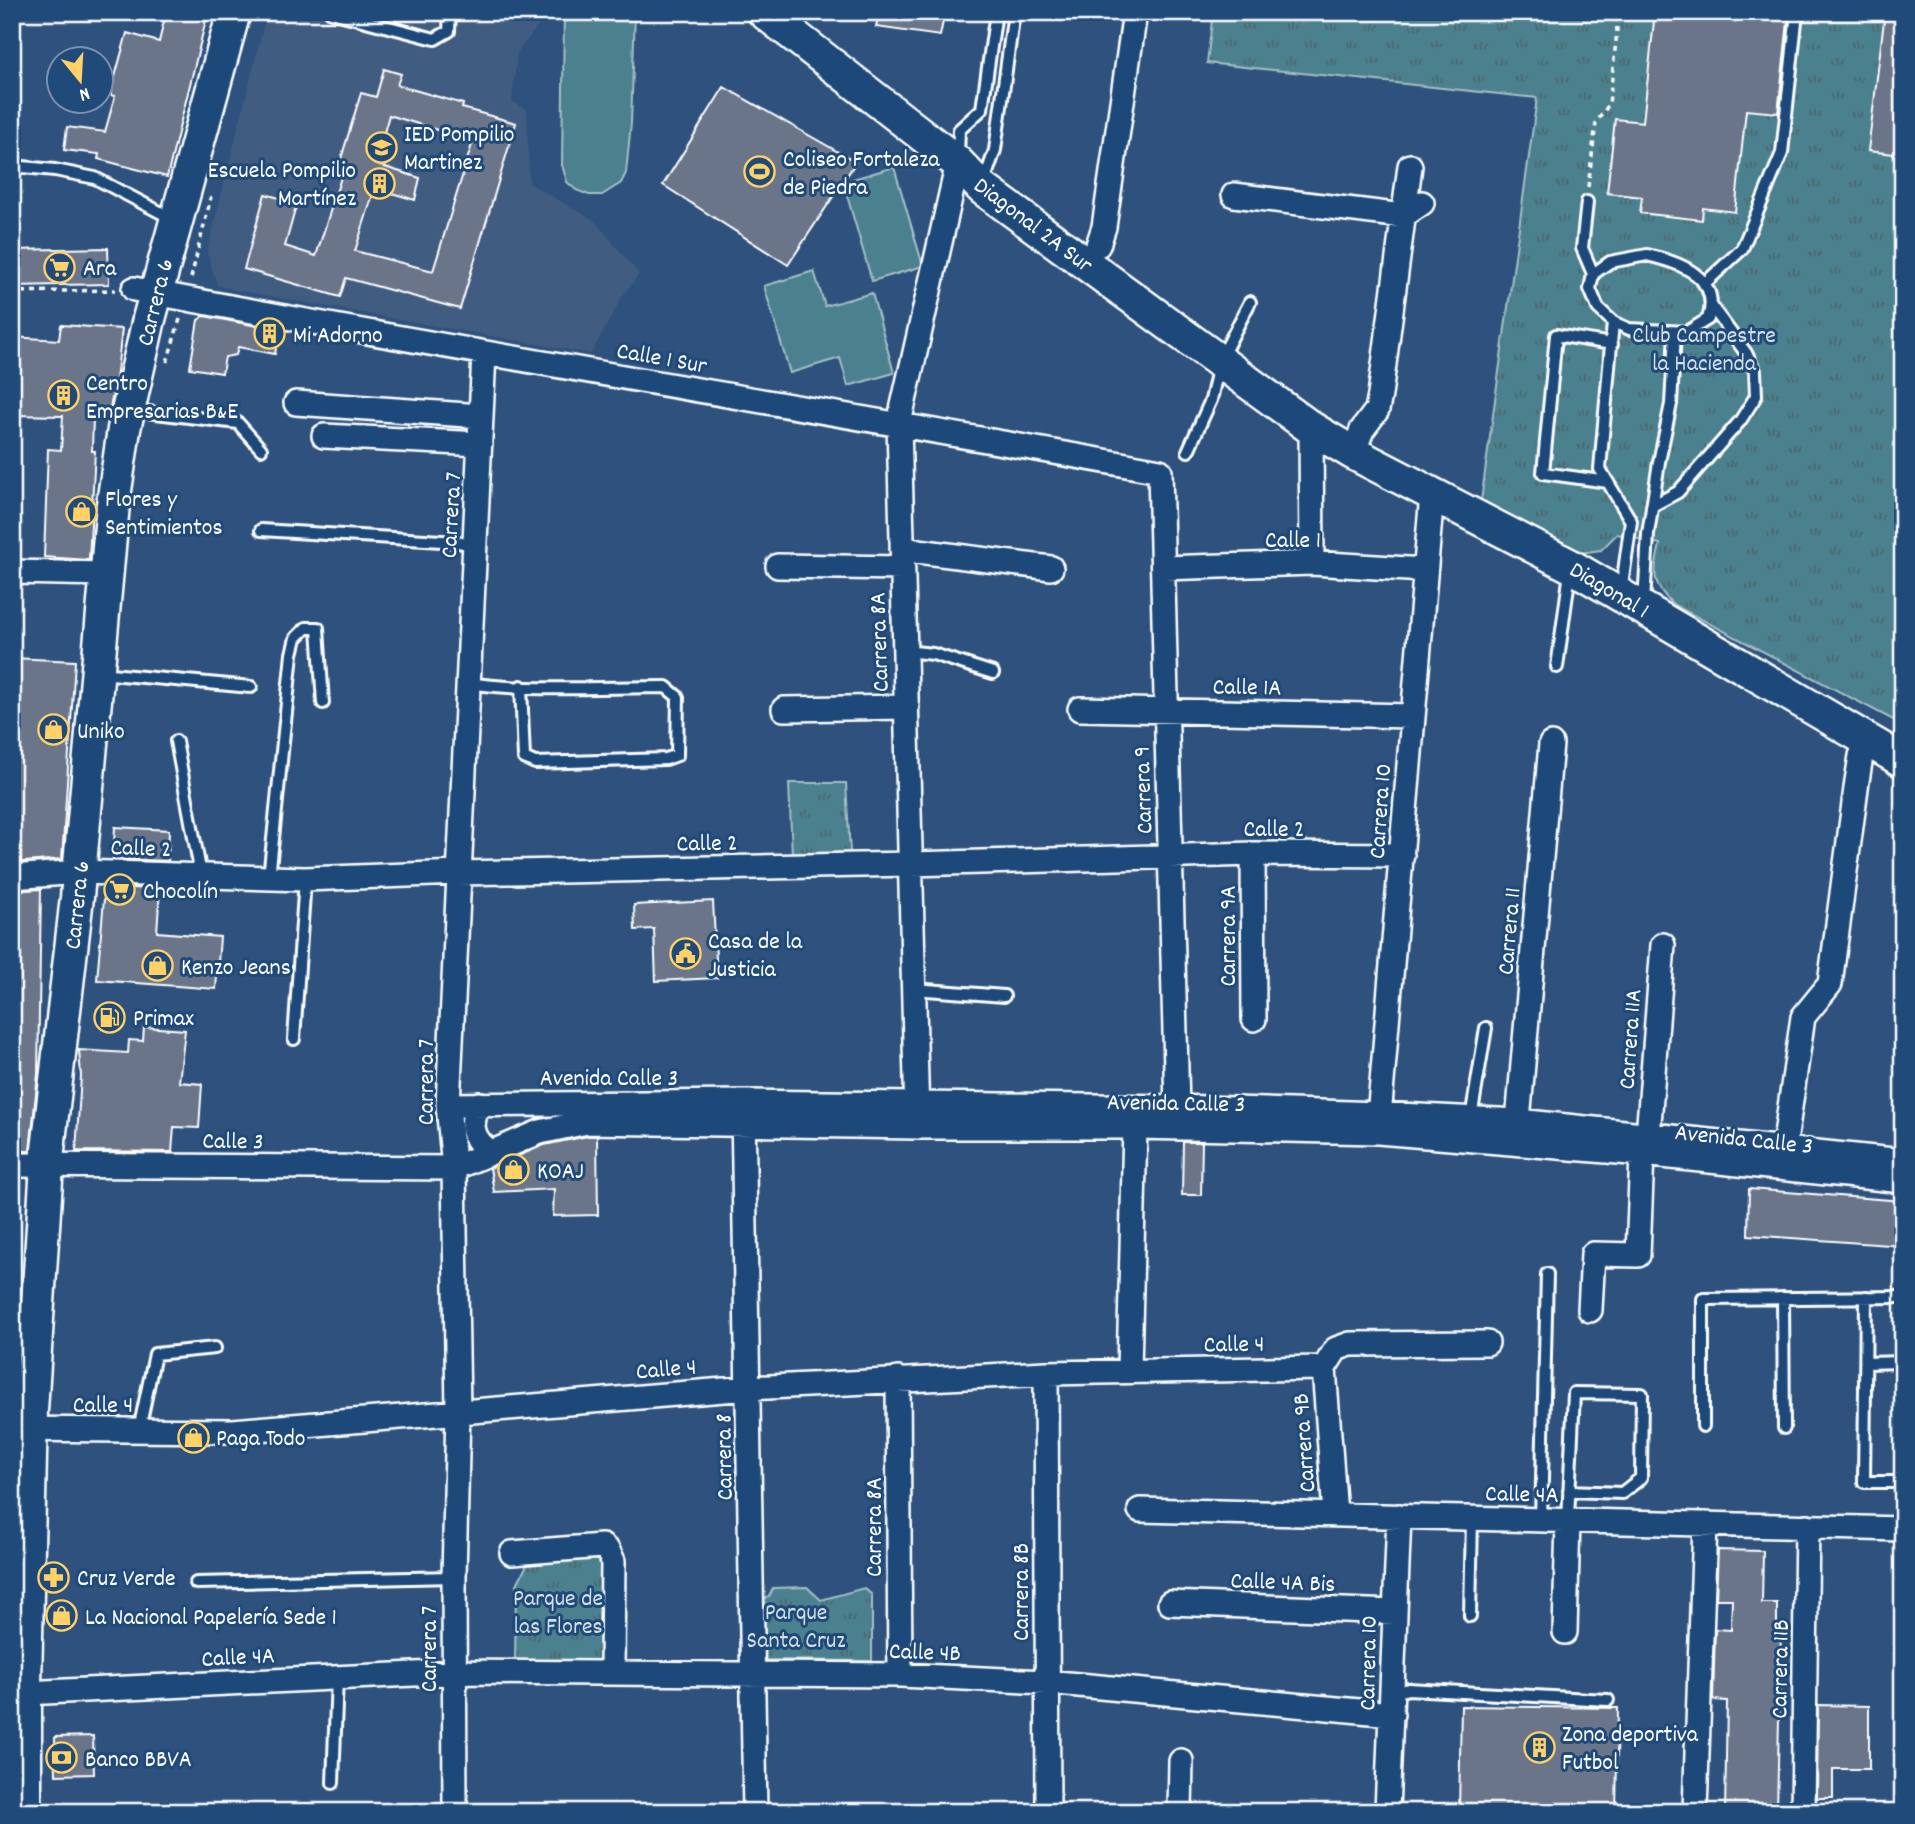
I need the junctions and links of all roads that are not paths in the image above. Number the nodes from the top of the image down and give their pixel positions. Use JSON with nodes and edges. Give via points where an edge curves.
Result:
{"nodes":[{"id":1,"x":234,"y":12,"type":"edge"},
{"id":2,"x":331,"y":12,"type":"edge"},
{"id":3,"x":450,"y":12,"type":"edge"},
{"id":4,"x":764,"y":12,"type":"edge"},
{"id":5,"x":996,"y":12,"type":"edge"},
{"id":6,"x":1014,"y":12,"type":"edge"},
{"id":7,"x":1135,"y":12,"type":"edge"},
{"id":8,"x":1797,"y":12,"type":"edge"},
{"id":9,"x":958,"y":163,"type":"junction"},
{"id":10,"x":12,"y":166,"type":"edge"},
{"id":11,"x":1410,"y":166,"type":"dead end"},
{"id":12,"x":982,"y":188,"type":"junction"},
{"id":13,"x":1234,"y":195,"type":"dead end"},
{"id":14,"x":1587,"y":202,"type":"road end"},
{"id":15,"x":1422,"y":203,"type":"dead end"},
{"id":16,"x":1403,"y":216,"type":"junction"},
{"id":17,"x":176,"y":220,"type":"junction"},
{"id":18,"x":1092,"y":254,"type":"junction"},
{"id":19,"x":1592,"y":274,"type":"junction"},
{"id":20,"x":1704,"y":284,"type":"junction"},
{"id":21,"x":145,"y":291,"type":"junction"},
{"id":22,"x":1250,"y":302,"type":"dead end"},
{"id":23,"x":1712,"y":307,"type":"junction"},
{"id":24,"x":1614,"y":322,"type":"junction"},
{"id":25,"x":1675,"y":333,"type":"junction"},
{"id":26,"x":1612,"y":344,"type":"junction"},
{"id":27,"x":484,"y":354,"type":"junction"},
{"id":28,"x":1220,"y":360,"type":"junction"},
{"id":29,"x":296,"y":403,"type":"dead end"},
{"id":30,"x":128,"y":410,"type":"junction"},
{"id":31,"x":481,"y":416,"type":"junction"},
{"id":32,"x":899,"y":424,"type":"junction"},
{"id":33,"x":1311,"y":428,"type":"junction"},
{"id":34,"x":324,"y":436,"type":"dead end"},
{"id":35,"x":480,"y":443,"type":"junction"},
{"id":36,"x":261,"y":449,"type":"dead end"},
{"id":37,"x":1188,"y":451,"type":"dead end"},
{"id":38,"x":1353,"y":453,"type":"junction"},
{"id":39,"x":1160,"y":471,"type":"joint"},
{"id":40,"x":1608,"y":482,"type":"junction"},
{"id":41,"x":1432,"y":494,"type":"junction"},
{"id":42,"x":1652,"y":506,"type":"junction"},
{"id":43,"x":1631,"y":521,"type":"junction"},
{"id":44,"x":1650,"y":526,"type":"junction"},
{"id":45,"x":261,"y":530,"type":"dead end"},
{"id":46,"x":475,"y":546,"type":"junction"},
{"id":47,"x":902,"y":559,"type":"junction"},
{"id":48,"x":1312,"y":563,"type":"junction"},
{"id":49,"x":778,"y":566,"type":"dead end"},
{"id":50,"x":1571,"y":566,"type":"junction"},
{"id":51,"x":1051,"y":568,"type":"dead end"},
{"id":52,"x":1163,"y":568,"type":"junction"},
{"id":53,"x":1424,"y":570,"type":"junction"},
{"id":54,"x":12,"y":572,"type":"edge"},
{"id":55,"x":106,"y":574,"type":"junction"},
{"id":56,"x":1632,"y":603,"type":"junction"},
{"id":57,"x":905,"y":651,"type":"junction"},
{"id":58,"x":1557,"y":667,"type":"dead end"},
{"id":59,"x":97,"y":673,"type":"junction"},
{"id":60,"x":993,"y":673,"type":"dead end"},
{"id":61,"x":468,"y":683,"type":"junction"},
{"id":62,"x":521,"y":686,"type":"junction"},
{"id":63,"x":251,"y":687,"type":"dead end"},
{"id":64,"x":323,"y":703,"type":"dead end"},
{"id":65,"x":907,"y":707,"type":"junction"},
{"id":66,"x":784,"y":709,"type":"dead end"},
{"id":67,"x":1080,"y":709,"type":"dead end"},
{"id":68,"x":1166,"y":710,"type":"junction"},
{"id":69,"x":1412,"y":716,"type":"junction"},
{"id":70,"x":1867,"y":740,"type":"junction"},
{"id":71,"x":176,"y":741,"type":"dead end"},
{"id":72,"x":1551,"y":744,"type":"dead end"},
{"id":73,"x":1903,"y":761,"type":"edge"},
{"id":74,"x":1253,"y":853,"type":"junction"},
{"id":75,"x":1402,"y":855,"type":"junction"},
{"id":76,"x":1170,"y":856,"type":"junction"},
{"id":77,"x":911,"y":864,"type":"junction"},
{"id":78,"x":79,"y":872,"type":"junction"},
{"id":79,"x":459,"y":873,"type":"junction"},
{"id":80,"x":201,"y":875,"type":"junction"},
{"id":81,"x":12,"y":877,"type":"edge"},
{"id":82,"x":268,"y":878,"type":"junction"},
{"id":83,"x":305,"y":879,"type":"junction"},
{"id":84,"x":1662,"y":945,"type":"dead end"},
{"id":85,"x":914,"y":989,"type":"junction"},
{"id":86,"x":1004,"y":996,"type":"dead end"},
{"id":87,"x":1254,"y":1019,"type":"dead end"},
{"id":88,"x":1486,"y":1028,"type":"dead end"},
{"id":89,"x":294,"y":1039,"type":"dead end"},
{"id":90,"x":480,"y":1104,"type":"junction"},
{"id":91,"x":916,"y":1104,"type":"junction"},
{"id":92,"x":448,"y":1105,"type":"junction"},
{"id":93,"x":1177,"y":1107,"type":"junction"},
{"id":94,"x":743,"y":1114,"type":"junction"},
{"id":95,"x":1471,"y":1119,"type":"junction"},
{"id":96,"x":1518,"y":1121,"type":"junction"},
{"id":97,"x":1379,"y":1123,"type":"junction"},
{"id":98,"x":917,"y":1127,"type":"junction"},
{"id":99,"x":1135,"y":1127,"type":"junction"},
{"id":100,"x":1645,"y":1145,"type":"junction"},
{"id":101,"x":1784,"y":1149,"type":"junction"},
{"id":102,"x":491,"y":1152,"type":"junction"},
{"id":103,"x":1903,"y":1161,"type":"edge"},
{"id":104,"x":47,"y":1164,"type":"junction"},
{"id":105,"x":12,"y":1165,"type":"edge"},
{"id":106,"x":454,"y":1168,"type":"junction"},
{"id":107,"x":1903,"y":1181,"type":"edge"},
{"id":108,"x":1547,"y":1274,"type":"dead end"},
{"id":109,"x":1866,"y":1297,"type":"junction"},
{"id":110,"x":1903,"y":1297,"type":"edge"},
{"id":111,"x":1783,"y":1298,"type":"junction"},
{"id":112,"x":1590,"y":1310,"type":"dead end"},
{"id":113,"x":1488,"y":1343,"type":"dead end"},
{"id":114,"x":215,"y":1348,"type":"dead end"},
{"id":115,"x":1903,"y":1362,"type":"edge"},
{"id":116,"x":1866,"y":1363,"type":"junction"},
{"id":117,"x":1324,"y":1367,"type":"junction"},
{"id":118,"x":1129,"y":1370,"type":"junction"},
{"id":119,"x":1046,"y":1373,"type":"junction"},
{"id":120,"x":898,"y":1379,"type":"junction"},
{"id":121,"x":748,"y":1388,"type":"junction"},
{"id":122,"x":458,"y":1411,"type":"junction"},
{"id":123,"x":1703,"y":1426,"type":"dead end"},
{"id":124,"x":1784,"y":1428,"type":"dead end"},
{"id":125,"x":21,"y":1429,"type":"edge"},
{"id":126,"x":139,"y":1430,"type":"junction"},
{"id":127,"x":1903,"y":1482,"type":"edge"},
{"id":128,"x":1569,"y":1491,"type":"junction"},
{"id":129,"x":1140,"y":1510,"type":"dead end"},
{"id":130,"x":1335,"y":1514,"type":"junction"},
{"id":131,"x":1399,"y":1516,"type":"junction"},
{"id":132,"x":1472,"y":1518,"type":"junction"},
{"id":133,"x":1541,"y":1520,"type":"junction"},
{"id":134,"x":1568,"y":1520,"type":"junction"},
{"id":135,"x":1705,"y":1524,"type":"junction"},
{"id":136,"x":1807,"y":1526,"type":"junction"},
{"id":137,"x":1903,"y":1529,"type":"edge"},
{"id":138,"x":512,"y":1553,"type":"dead end"},
{"id":139,"x":454,"y":1577,"type":"junction"},
{"id":140,"x":197,"y":1583,"type":"dead end"},
{"id":141,"x":1170,"y":1603,"type":"dead end"},
{"id":142,"x":1394,"y":1612,"type":"junction"},
{"id":143,"x":1470,"y":1616,"type":"dead end"},
{"id":144,"x":1564,"y":1632,"type":"dead end"},
{"id":145,"x":455,"y":1672,"type":"junction"},
{"id":146,"x":612,"y":1672,"type":"junction"},
{"id":147,"x":752,"y":1674,"type":"junction"},
{"id":148,"x":900,"y":1675,"type":"junction"},
{"id":149,"x":337,"y":1678,"type":"junction"},
{"id":150,"x":1046,"y":1682,"type":"junction"},
{"id":151,"x":25,"y":1693,"type":"junction"},
{"id":152,"x":1608,"y":1700,"type":"dead end"},
{"id":153,"x":1393,"y":1704,"type":"junction"},
{"id":154,"x":1181,"y":1761,"type":"dead end"},
{"id":155,"x":332,"y":1783,"type":"dead end"},
{"id":156,"x":1695,"y":1811,"type":"edge"},
{"id":157,"x":25,"y":1812,"type":"edge"},
{"id":158,"x":455,"y":1812,"type":"edge"},
{"id":159,"x":755,"y":1812,"type":"edge"},
{"id":160,"x":1048,"y":1812,"type":"edge"},
{"id":161,"x":1180,"y":1812,"type":"edge"},
{"id":162,"x":1387,"y":1812,"type":"edge"},
{"id":163,"x":1803,"y":1812,"type":"edge"}],
"edges":[{"from":1,"to":17,"type":"main road","name":"Carrera 6"},
{"from":2,"to":3,"type":"lane","via":[[435,39],[449,31]]},
{"from":4,"to":9,"type":"main road","name":"Diagonal 2A Sur"},
{"from":5,"to":9,"type":"lane","via":[[982,110],[959,130]]},
{"from":6,"to":12,"type":"lane","via":[[995,150]]},
{"from":7,"to":18,"type":"street","via":[[1104,226]]},
{"from":8,"to":20,"type":"lane","via":[[1782,153],[1742,249]]},
{"from":9,"to":12,"type":"main road","name":"Diagonal 2A Sur"},
{"from":9,"to":32,"type":"street","name":"Carrera 8A"},
{"from":10,"to":17,"type":"lane","via":[[95,178]]},
{"from":11,"to":16,"type":"street"},
{"from":12,"to":18,"type":"main road","name":"Diagonal 2A Sur"},
{"from":13,"to":16,"type":"street"},
{"from":14,"to":19,"type":"lane","via":[[1582,248]]},
{"from":15,"to":16,"type":"street"},
{"from":16,"to":38,"type":"street","via":[[1377,410]]},
{"from":17,"to":21,"type":"main road","name":"Carrera 6"},
{"from":18,"to":28,"type":"main road","name":"Diagonal 2A Sur"},
{"from":19,"to":20,"type":"lane","via":[[1611,262],[1647,255],[1689,268]]},
{"from":19,"to":24,"type":"lane","via":[[1590,289],[1598,308]]},
{"from":20,"to":23,"type":"lane"},
{"from":21,"to":27,"type":"street","name":"Calle 1 Sur"},
{"from":21,"to":30,"type":"main road","name":"Carrera 6"},
{"from":22,"to":28,"type":"lane"},
{"from":23,"to":25,"type":"lane","via":[[1708,319],[1687,332]]},
{"from":23,"to":42,"type":"lane","via":[[1746,353],[1755,372],[1756,396],[1678,492]]},
{"from":24,"to":25,"type":"lane"},
{"from":24,"to":26,"type":"lane"},
{"from":25,"to":42,"type":"lane","via":[[1671,404]]},
{"from":26,"to":40,"type":"lane","via":[[1600,470]]},
{"from":26,"to":40,"type":"lane","via":[[1556,335],[1543,474]]},
{"from":27,"to":31,"type":"street","name":"Carrera 7"},
{"from":27,"to":32,"type":"street","name":"Calle 1 Sur"},
{"from":28,"to":33,"type":"main road","name":"Diagonal 2A Sur"},
{"from":28,"to":37,"type":"lane","via":[[1211,400]]},
{"from":29,"to":31,"type":"street"},
{"from":30,"to":36,"type":"lane","via":[[238,423]]},
{"from":30,"to":55,"type":"main road","name":"Carrera 6"},
{"from":31,"to":35,"type":"street","name":"Carrera 7"},
{"from":32,"to":39,"type":"street","name":"Calle 1 Sur"},
{"from":32,"to":47,"type":"street","name":"Carrera 8A"},
{"from":33,"to":38,"type":"main road","name":"Diagonal 1"},
{"from":33,"to":48,"type":"street"},
{"from":34,"to":35,"type":"street"},
{"from":35,"to":46,"type":"street","name":"Carrera 7"},
{"from":38,"to":41,"type":"main road","name":"Diagonal 1"},
{"from":39,"to":52,"type":"street","name":"Carrera 9"},
{"from":40,"to":43,"type":"lane"},
{"from":41,"to":50,"type":"main road","name":"Diagonal 1"},
{"from":41,"to":53,"type":"street","name":"Carrera 10"},
{"from":42,"to":44,"type":"lane"},
{"from":43,"to":44,"type":"lane"},
{"from":43,"to":56,"type":"lane"},
{"from":44,"to":56,"type":"lane"},
{"from":45,"to":46,"type":"lane"},
{"from":46,"to":61,"type":"street","name":"Carrera 7"},
{"from":47,"to":49,"type":"street"},
{"from":47,"to":51,"type":"street"},
{"from":47,"to":57,"type":"street","name":"Carrera 8A"},
{"from":48,"to":52,"type":"street","name":"Calle 1"},
{"from":48,"to":53,"type":"street","name":"Calle 1"},
{"from":50,"to":56,"type":"main road","name":"Diagonal 1"},
{"from":50,"to":58,"type":"lane"},
{"from":52,"to":68,"type":"street","name":"Carrera 9"},
{"from":53,"to":69,"type":"street","name":"Carrera 10"},
{"from":54,"to":55,"type":"street"},
{"from":55,"to":59,"type":"main road","name":"Carrera 6"},
{"from":56,"to":70,"type":"main road","name":"Diagonal 1"},
{"from":57,"to":60,"type":"lane","via":[[933,654]]},
{"from":57,"to":65,"type":"street","name":"Carrera 8A"},
{"from":59,"to":63,"type":"lane"},
{"from":59,"to":78,"type":"main road","name":"Carrera 6"},
{"from":61,"to":62,"type":"lane"},
{"from":61,"to":79,"type":"street","name":"Carrera 7"},
{"from":62,"to":62,"type":"lane","via":[[666,687],[678,697],[677,755],[535,763],[524,758]]},
{"from":64,"to":82,"type":"lane","via":[[318,628],[306,628],[296,638],[292,654]]},
{"from":65,"to":66,"type":"street"},
{"from":65,"to":77,"type":"street","name":"Carrera 8A"},
{"from":67,"to":68,"type":"street","name":"Calle 1A"},
{"from":68,"to":69,"type":"street","name":"Calle 1A"},
{"from":68,"to":76,"type":"street","name":"Carrera 9"},
{"from":69,"to":75,"type":"street","name":"Carrera 10"},
{"from":70,"to":73,"type":"main road","name":"Diagonal 1"},
{"from":70,"to":101,"type":"street","via":[[1857,781],[1830,984],[1803,1017]]},
{"from":71,"to":80,"type":"lane"},
{"from":72,"to":96,"type":"street","name":"Carrera 11"},
{"from":74,"to":75,"type":"street","name":"Calle 2"},
{"from":74,"to":76,"type":"street","name":"Calle 2"},
{"from":74,"to":87,"type":"street","name":"Carrera 9A"},
{"from":75,"to":97,"type":"street","name":"Carrera 10"},
{"from":76,"to":77,"type":"street","name":"Calle 2"},
{"from":76,"to":93,"type":"street","name":"Carrera 9"},
{"from":77,"to":79,"type":"street","name":"Calle 2"},
{"from":77,"to":85,"type":"street","name":"Carrera 8A"},
{"from":78,"to":80,"type":"street","name":"Calle 2"},
{"from":78,"to":81,"type":"street","name":"Calle 2"},
{"from":78,"to":104,"type":"main road","name":"Carrera 6"},
{"from":79,"to":83,"type":"street","name":"Calle 2"},
{"from":79,"to":92,"type":"street","name":"Carrera 7"},
{"from":80,"to":82,"type":"street","name":"Calle 2"},
{"from":82,"to":83,"type":"street","name":"Calle 2"},
{"from":83,"to":89,"type":"lane"},
{"from":84,"to":100,"type":"street","name":"Carrera 11A"},
{"from":85,"to":86,"type":"lane"},
{"from":85,"to":91,"type":"street","name":"Carrera 8A"},
{"from":88,"to":95,"type":"lane"},
{"from":90,"to":92,"type":"street","name":"Avenida Calle 3"},
{"from":90,"to":94,"type":"street","name":"Avenida Calle 3"},
{"from":90,"to":102,"type":"street","via":[[472,1126],[481,1146]]},
{"from":91,"to":93,"type":"street","name":"Avenida Calle 3"},
{"from":91,"to":94,"type":"street","name":"Avenida Calle 3"},
{"from":91,"to":98,"type":"street","name":"Carrera 8A"},
{"from":92,"to":106,"type":"street","name":"Carrera 7"},
{"from":93,"to":97,"type":"street","name":"Avenida Calle 3"},
{"from":94,"to":98,"type":"street","name":"Avenida Calle 3"},
{"from":94,"to":102,"type":"street","name":"Avenida Calle 3","via":[[587,1122],[540,1132]]},
{"from":94,"to":121,"type":"street","name":"Carrera 8"},
{"from":95,"to":96,"type":"street","name":"Avenida Calle 3"},
{"from":95,"to":97,"type":"street","name":"Avenida Calle 3"},
{"from":96,"to":100,"type":"street","name":"Avenida Calle 3"},
{"from":97,"to":99,"type":"street","name":"Avenida Calle 3"},
{"from":97,"to":100,"type":"street","name":"Avenida Calle 3"},
{"from":98,"to":99,"type":"street","name":"Avenida Calle 3"},
{"from":99,"to":118,"type":"street"},
{"from":100,"to":101,"type":"street","name":"Avenida Calle 3"},
{"from":100,"to":107,"type":"street","name":"Avenida Calle 3"},
{"from":100,"to":112,"type":"street","name":"Carrera 11A","via":[[1638,1255],[1593,1254]]},
{"from":101,"to":103,"type":"street","name":"Avenida Calle 3"},
{"from":102,"to":106,"type":"street","name":"Avenida Calle 3"},
{"from":104,"to":105,"type":"street","name":"Calle 3"},
{"from":104,"to":106,"type":"street","name":"Calle 3"},
{"from":104,"to":125,"type":"main road","name":"Carrera 6"},
{"from":106,"to":122,"type":"street","name":"Carrera 7"},
{"from":108,"to":133,"type":"lane"},
{"from":109,"to":110,"type":"lane"},
{"from":109,"to":111,"type":"lane"},
{"from":109,"to":116,"type":"lane"},
{"from":111,"to":123,"type":"lane","via":[[1703,1299]]},
{"from":111,"to":124,"type":"lane"},
{"from":113,"to":117,"type":"street","via":[[1350,1344],[1336,1349]]},
{"from":114,"to":126,"type":"lane","via":[[155,1354]]},
{"from":115,"to":116,"type":"lane"},
{"from":116,"to":127,"type":"lane","via":[[1864,1482]]},
{"from":117,"to":118,"type":"street","name":"Calle 4"},
{"from":117,"to":130,"type":"street","name":"Carrera 9B"},
{"from":118,"to":119,"type":"street","name":"Calle 4"},
{"from":119,"to":120,"type":"street","name":"Calle 4"},
{"from":119,"to":150,"type":"street","name":"Carrera 8B"},
{"from":120,"to":121,"type":"street","name":"Calle 4"},
{"from":120,"to":148,"type":"street","name":"Carrera 8A"},
{"from":121,"to":122,"type":"street","name":"Calle 4"},
{"from":121,"to":147,"type":"street","name":"Carrera 8"},
{"from":122,"to":126,"type":"street","name":"Calle 4","via":[[233,1431]]},
{"from":122,"to":139,"type":"street","name":"Carrera 7"},
{"from":125,"to":126,"type":"street","name":"Calle 4"},
{"from":125,"to":151,"type":"main road","name":"Carrera 6"},
{"from":128,"to":128,"type":"lane","via":[[1574,1393],[1642,1394],[1641,1478],[1622,1493]]},
{"from":128,"to":134,"type":"lane"},
{"from":129,"to":130,"type":"street","name":"Calle 4A"},
{"from":130,"to":131,"type":"street","name":"Calle 4A"},
{"from":131,"to":132,"type":"street","name":"Calle 4A"},
{"from":131,"to":142,"type":"street","name":"Carrera 10"},
{"from":132,"to":133,"type":"street","name":"Calle 4A"},
{"from":132,"to":143,"type":"lane"},
{"from":133,"to":134,"type":"street","name":"Calle 4A"},
{"from":134,"to":135,"type":"street","name":"Calle 4A"},
{"from":134,"to":144,"type":"street"},
{"from":135,"to":136,"type":"street","name":"Calle 4A"},
{"from":135,"to":156,"type":"street"},
{"from":136,"to":137,"type":"street","name":"Calle 4A"},
{"from":136,"to":163,"type":"street","name":"Carrera 11B"},
{"from":138,"to":146,"type":"street","via":[[602,1546],[608,1551],[612,1561]]},
{"from":139,"to":140,"type":"lane"},
{"from":139,"to":145,"type":"street","name":"Carrera 7"},
{"from":141,"to":142,"type":"street","name":"Calle 4A Bis"},
{"from":142,"to":153,"type":"street","name":"Carrera 10"},
{"from":145,"to":146,"type":"street","name":"Calle 4B"},
{"from":145,"to":149,"type":"street","name":"Calle 4A"},
{"from":145,"to":158,"type":"street","name":"Carrera 7"},
{"from":146,"to":147,"type":"street","name":"Calle 4B"},
{"from":147,"to":148,"type":"street","name":"Calle 4B"},
{"from":147,"to":159,"type":"street","name":"Carrera 8"},
{"from":148,"to":150,"type":"street","name":"Calle 4B"},
{"from":149,"to":151,"type":"street","name":"Calle 4A"},
{"from":149,"to":155,"type":"lane"},
{"from":150,"to":153,"type":"street","name":"Calle 4B"},
{"from":150,"to":160,"type":"street","name":"Carrera 8B"},
{"from":151,"to":157,"type":"main road","name":"Carrera 6"},
{"from":152,"to":153,"type":"lane","via":[[1408,1689]]},
{"from":153,"to":162,"type":"street","name":"Carrera 10"},
{"from":154,"to":161,"type":"street"}]}
